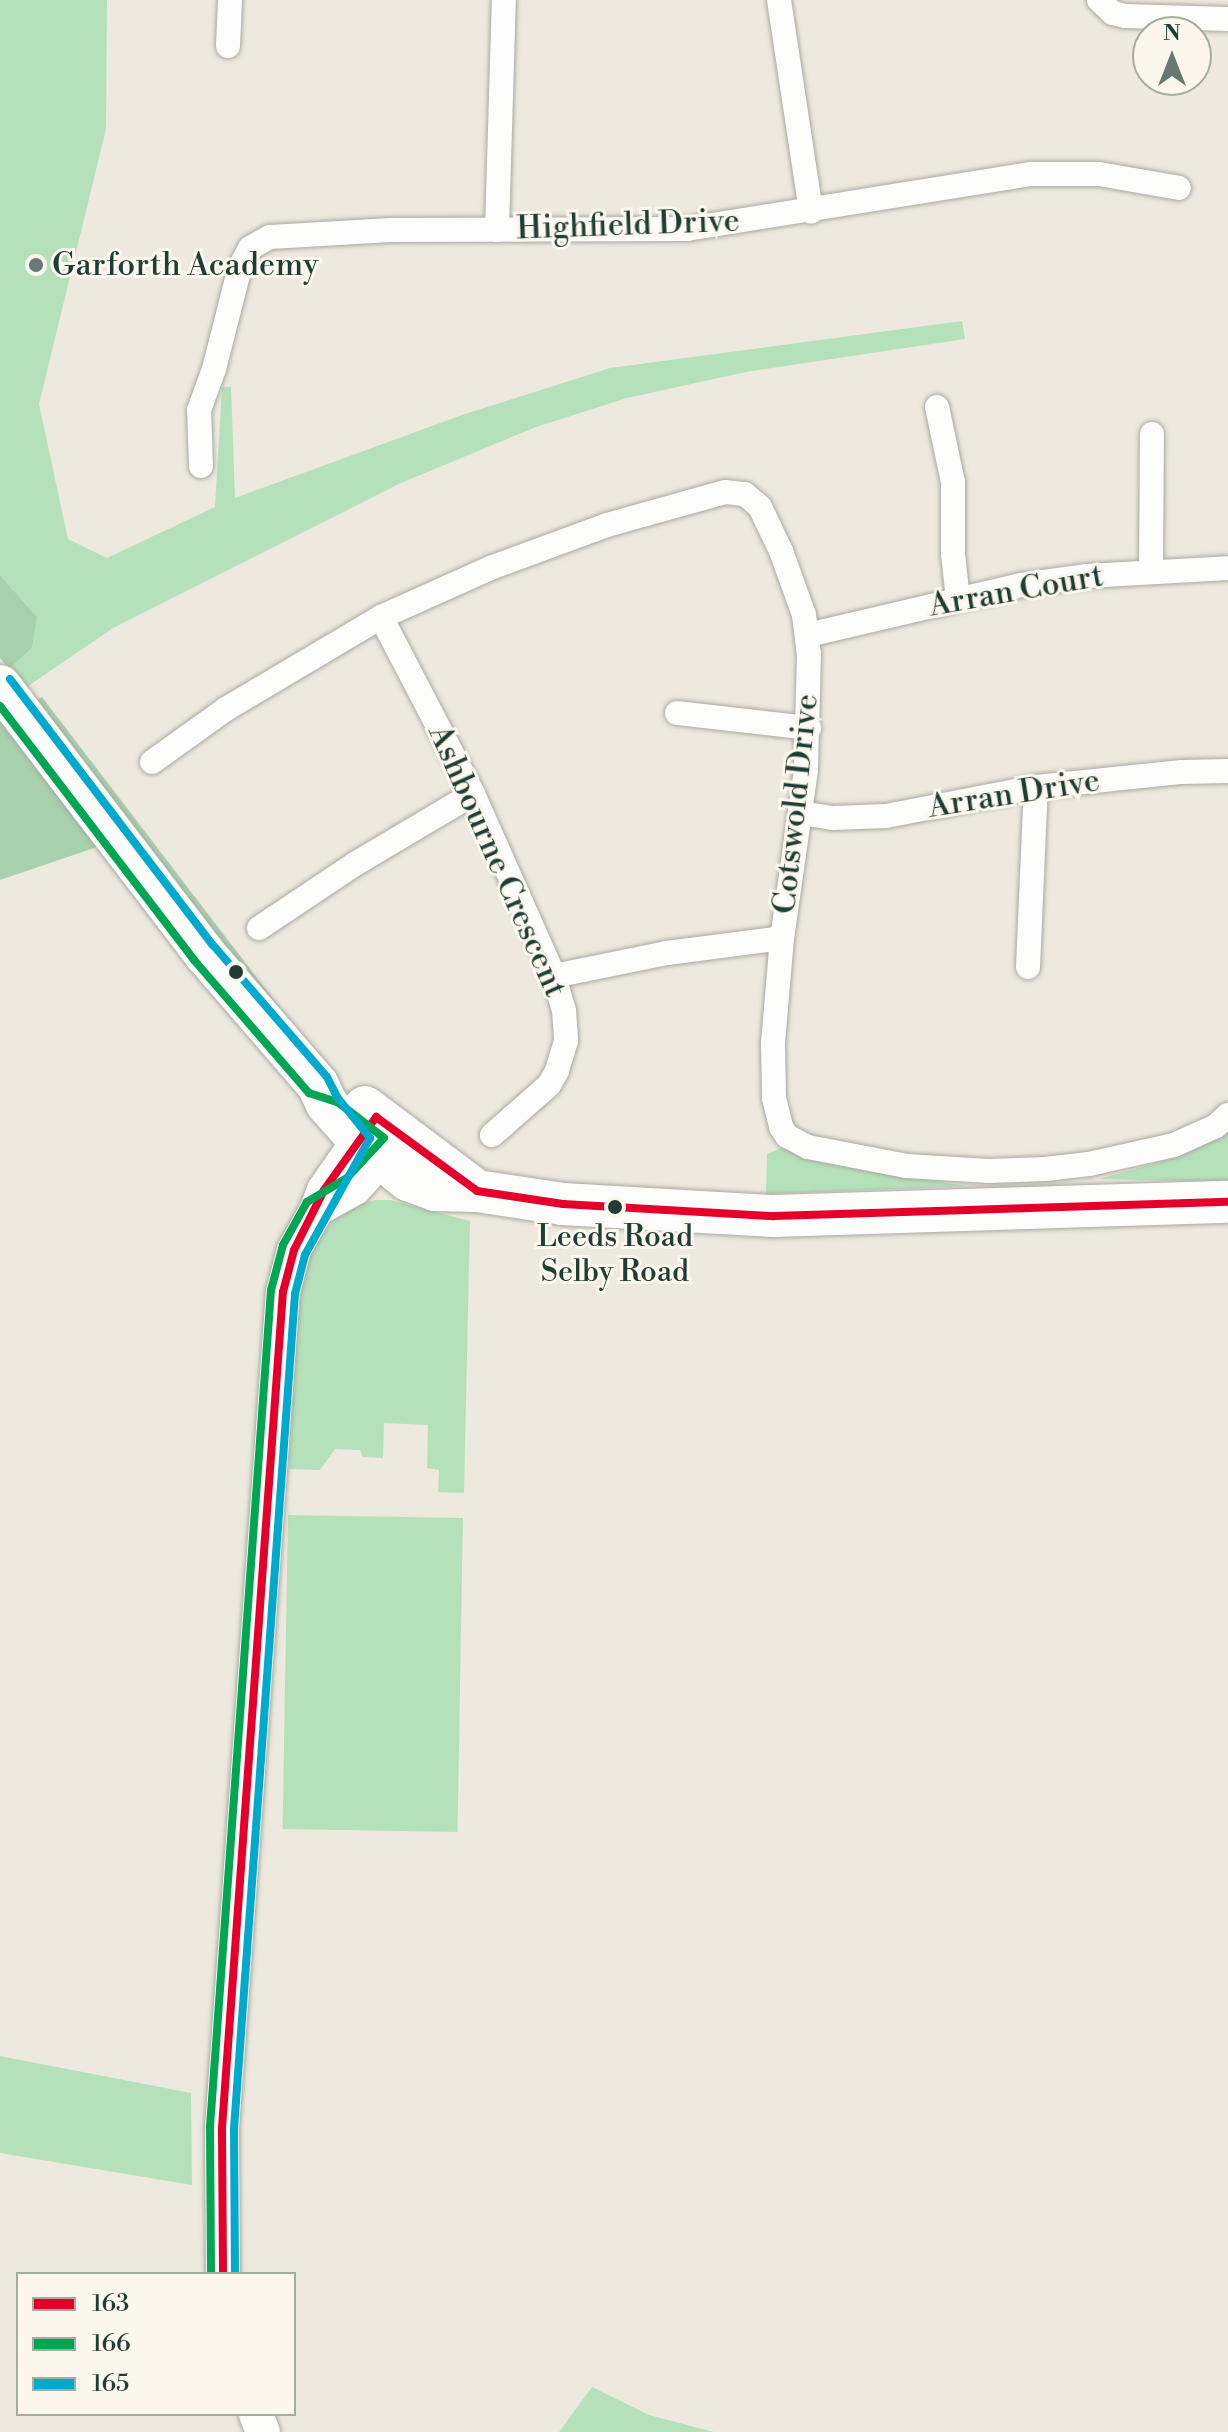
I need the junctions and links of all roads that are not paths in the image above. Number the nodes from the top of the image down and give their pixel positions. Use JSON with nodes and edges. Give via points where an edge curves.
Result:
{"nodes":[{"id":1,"x":230,"y":0,"type":"edge"},
{"id":2,"x":504,"y":0,"type":"edge"},
{"id":3,"x":779,"y":0,"type":"edge"},
{"id":4,"x":1099,"y":0,"type":"edge"},
{"id":5,"x":1228,"y":19,"type":"edge"},
{"id":6,"x":228,"y":46,"type":"dead end"},
{"id":7,"x":1179,"y":188,"type":"dead end"},
{"id":8,"x":811,"y":212,"type":"junction"},
{"id":9,"x":497,"y":230,"type":"junction"},
{"id":10,"x":937,"y":407,"type":"dead end"},
{"id":11,"x":1152,"y":434,"type":"dead end"},
{"id":12,"x":201,"y":466,"type":"dead end"},
{"id":13,"x":1228,"y":568,"type":"edge"},
{"id":14,"x":1151,"y":571,"type":"junction"},
{"id":15,"x":958,"y":599,"type":"junction"},
{"id":16,"x":381,"y":617,"type":"junction"},
{"id":17,"x":808,"y":635,"type":"junction"},
{"id":18,"x":10,"y":699,"type":"edge"},
{"id":19,"x":677,"y":713,"type":"dead end"},
{"id":20,"x":809,"y":728,"type":"junction"},
{"id":21,"x":152,"y":762,"type":"dead end"},
{"id":22,"x":1228,"y":771,"type":"edge"},
{"id":23,"x":1036,"y":787,"type":"junction"},
{"id":24,"x":473,"y":794,"type":"junction"},
{"id":25,"x":801,"y":813,"type":"junction"},
{"id":26,"x":259,"y":928,"type":"dead end"},
{"id":27,"x":782,"y":938,"type":"junction"},
{"id":28,"x":1028,"y":967,"type":"dead end"},
{"id":29,"x":554,"y":976,"type":"junction"},
{"id":30,"x":1228,"y":1115,"type":"edge"},
{"id":31,"x":492,"y":1135,"type":"dead end"},
{"id":32,"x":379,"y":1138,"type":"junction"},
{"id":33,"x":1228,"y":1202,"type":"edge"},
{"id":34,"x":223,"y":2272,"type":"edge"}],
"edges":[{"from":1,"to":6,"type":"street"},
{"from":2,"to":9,"type":"street"},
{"from":3,"to":8,"type":"street"},
{"from":4,"to":5,"type":"street","via":[[1125,16]]},
{"from":7,"to":8,"type":"street","name":"Highfield Drive","via":[[1099,174],[1032,174]]},
{"from":8,"to":9,"type":"street","name":"Highfield Drive","via":[[672,230]]},
{"from":9,"to":12,"type":"street","name":"Highfield Drive","via":[[327,231],[259,241],[244,257],[199,410]]},
{"from":10,"to":15,"type":"street","via":[[953,482]]},
{"from":11,"to":14,"type":"street"},
{"from":13,"to":14,"type":"street","name":"Arran Court"},
{"from":14,"to":15,"type":"street","name":"Arran Court","via":[[1022,585]]},
{"from":15,"to":17,"type":"street","name":"Arran Court"},
{"from":16,"to":17,"type":"street","name":"Cotswold Drive","via":[[493,567],[607,525],[735,491],[760,507]]},
{"from":16,"to":21,"type":"street","name":"Cotswold Drive","via":[[251,693]]},
{"from":16,"to":24,"type":"street","name":"Ashbourne Crescent"},
{"from":17,"to":20,"type":"street","name":"Cotswold Drive"},
{"from":18,"to":32,"type":"highway","via":[[204,953],[318,1085],[345,1092]]},
{"from":19,"to":20,"type":"street"},
{"from":20,"to":25,"type":"street","name":"Cotswold Drive"},
{"from":22,"to":23,"type":"street","name":"Arran Drive"},
{"from":23,"to":25,"type":"street","name":"Arran Drive","via":[[886,816]]},
{"from":23,"to":28,"type":"street"},
{"from":24,"to":26,"type":"street"},
{"from":24,"to":29,"type":"street","name":"Ashbourne Crescent"},
{"from":25,"to":27,"type":"street","name":"Cotswold Drive"},
{"from":27,"to":29,"type":"street","via":[[667,953]]},
{"from":27,"to":30,"type":"street","name":"Cotswold Drive","via":[[773,1080],[781,1127],[797,1143],[907,1166],[1045,1169],[1174,1145]]},
{"from":29,"to":31,"type":"street","name":"Ashbourne Crescent","via":[[566,1025],[563,1057],[549,1085]]},
{"from":32,"to":33,"type":"highway","via":[[408,1180],[420,1185],[563,1204],[774,1216]]},
{"from":32,"to":34,"type":"main road","via":[[346,1195],[317,1209],[294,1250],[281,1305],[222,2128]]}]}
